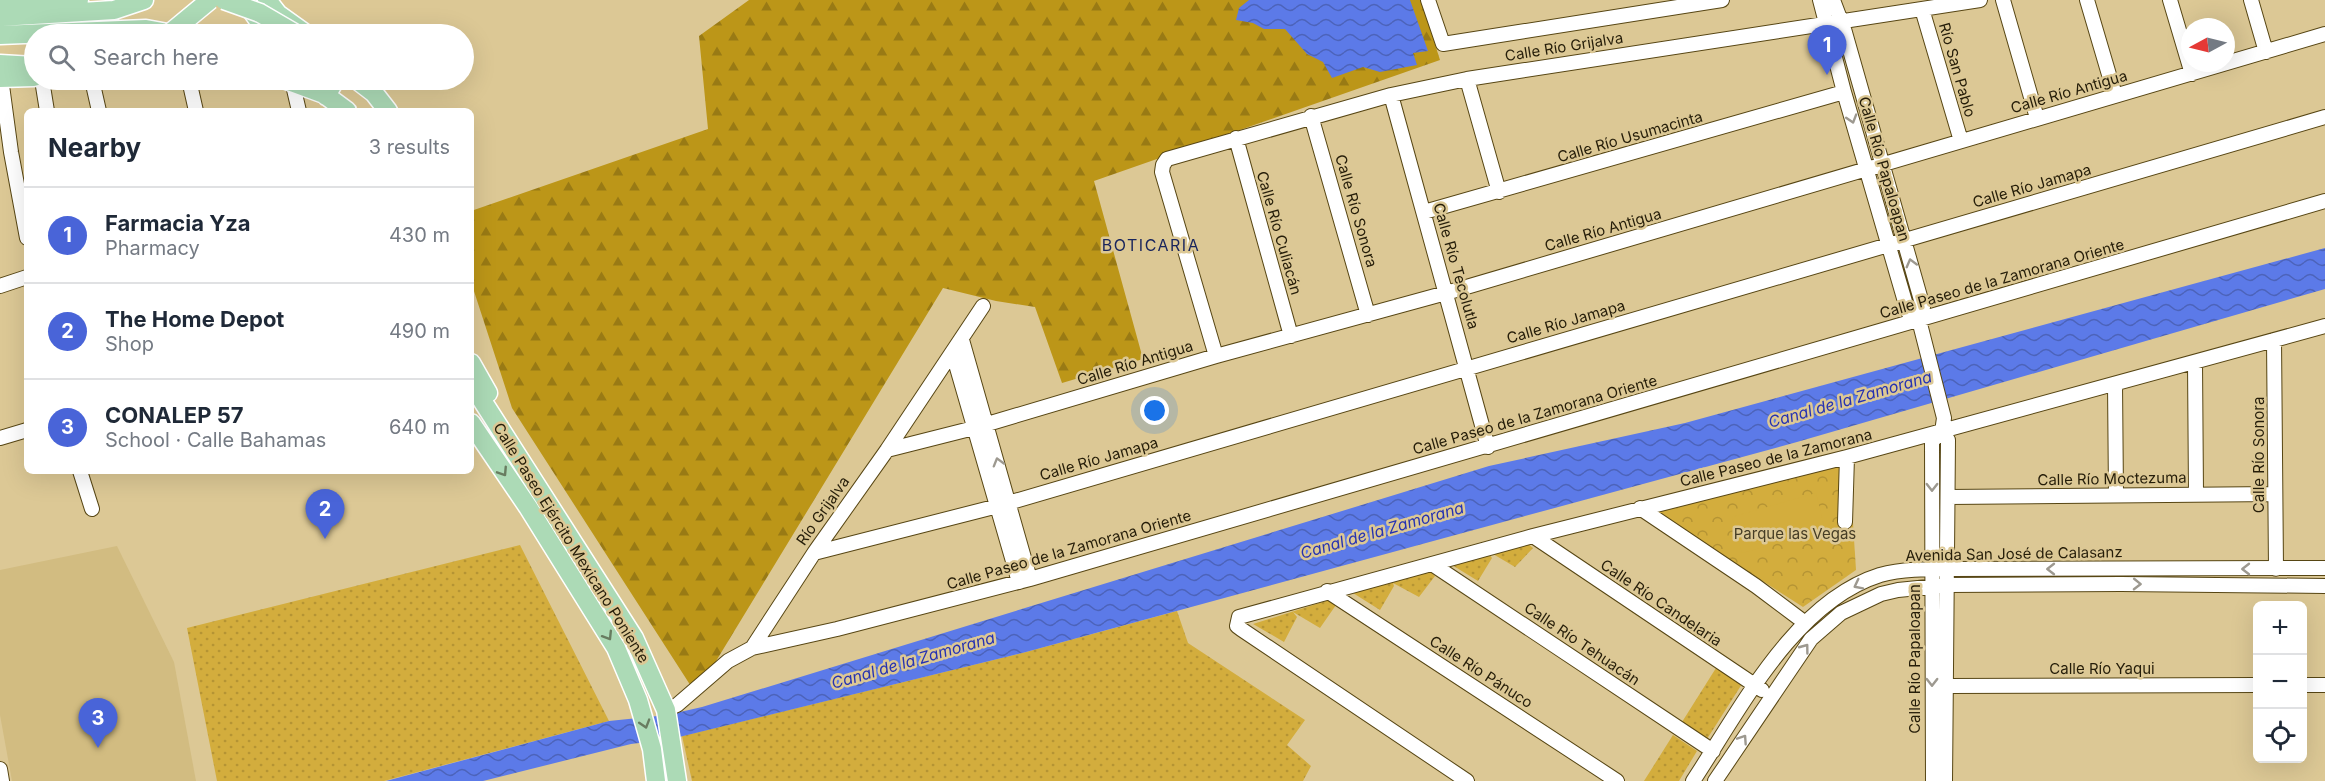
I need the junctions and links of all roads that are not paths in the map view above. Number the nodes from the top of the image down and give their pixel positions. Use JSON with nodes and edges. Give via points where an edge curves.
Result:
{"nodes":[{"id":1,"x":66,"y":0,"type":"edge"},
{"id":2,"x":80,"y":0,"type":"edge"},
{"id":3,"x":144,"y":0,"type":"edge"},
{"id":4,"x":210,"y":0,"type":"edge"},
{"id":5,"x":224,"y":0,"type":"edge"},
{"id":6,"x":245,"y":0,"type":"edge"},
{"id":7,"x":267,"y":0,"type":"edge"},
{"id":8,"x":1428,"y":0,"type":"edge"},
{"id":9,"x":1722,"y":0,"type":"edge"},
{"id":10,"x":1980,"y":0,"type":"edge"},
{"id":11,"x":2003,"y":0,"type":"edge"},
{"id":12,"x":2088,"y":0,"type":"edge"},
{"id":13,"x":2170,"y":0,"type":"edge"},
{"id":14,"x":2251,"y":0,"type":"edge"},
{"id":15,"x":0,"y":3,"type":"edge"},
{"id":16,"x":1827,"y":7,"type":"edge"},
{"id":17,"x":1922,"y":9,"type":"junction"},
{"id":18,"x":0,"y":17,"type":"edge"},
{"id":19,"x":1841,"y":20,"type":"junction"},
{"id":20,"x":182,"y":24,"type":"edge"},
{"id":21,"x":261,"y":24,"type":"edge"},
{"id":22,"x":279,"y":24,"type":"edge"},
{"id":23,"x":292,"y":24,"type":"edge"},
{"id":24,"x":24,"y":34,"type":"edge"},
{"id":25,"x":2325,"y":34,"type":"edge"},
{"id":26,"x":0,"y":35,"type":"edge"},
{"id":27,"x":2266,"y":52,"type":"junction"},
{"id":28,"x":0,"y":64,"type":"edge"},
{"id":29,"x":24,"y":65,"type":"edge"},
{"id":30,"x":2192,"y":74,"type":"junction"},
{"id":31,"x":24,"y":77,"type":"edge"},
{"id":32,"x":0,"y":78,"type":"edge"},
{"id":33,"x":1467,"y":79,"type":"junction"},
{"id":34,"x":44,"y":90,"type":"edge"},
{"id":35,"x":94,"y":90,"type":"edge"},
{"id":36,"x":191,"y":90,"type":"edge"},
{"id":37,"x":295,"y":90,"type":"edge"},
{"id":38,"x":328,"y":90,"type":"edge"},
{"id":39,"x":370,"y":90,"type":"edge"},
{"id":40,"x":376,"y":90,"type":"edge"},
{"id":41,"x":1844,"y":92,"type":"junction"},
{"id":42,"x":1391,"y":95,"type":"junction"},
{"id":43,"x":2115,"y":95,"type":"junction"},
{"id":44,"x":47,"y":108,"type":"edge"},
{"id":45,"x":98,"y":108,"type":"edge"},
{"id":46,"x":195,"y":108,"type":"edge"},
{"id":47,"x":298,"y":108,"type":"edge"},
{"id":48,"x":344,"y":108,"type":"edge"},
{"id":49,"x":386,"y":108,"type":"edge"},
{"id":50,"x":392,"y":108,"type":"edge"},
{"id":51,"x":1311,"y":116,"type":"junction"},
{"id":52,"x":2325,"y":117,"type":"edge"},
{"id":53,"x":2037,"y":118,"type":"junction"},
{"id":54,"x":1236,"y":138,"type":"junction"},
{"id":55,"x":1961,"y":141,"type":"junction"},
{"id":56,"x":5,"y":153,"type":"edge"},
{"id":57,"x":1883,"y":165,"type":"junction"},
{"id":58,"x":1867,"y":170,"type":"junction"},
{"id":59,"x":1499,"y":192,"type":"junction"},
{"id":60,"x":2325,"y":201,"type":"edge"},
{"id":61,"x":1424,"y":212,"type":"junction"},
{"id":62,"x":24,"y":226,"type":"edge"},
{"id":63,"x":1905,"y":241,"type":"junction"},
{"id":64,"x":1889,"y":246,"type":"junction"},
{"id":65,"x":24,"y":278,"type":"edge"},
{"id":66,"x":0,"y":286,"type":"edge"},
{"id":67,"x":1446,"y":292,"type":"junction"},
{"id":68,"x":983,"y":306,"type":"dead end"},
{"id":69,"x":1368,"y":315,"type":"junction"},
{"id":70,"x":1919,"y":320,"type":"junction"},
{"id":71,"x":2325,"y":326,"type":"edge"},
{"id":72,"x":1291,"y":336,"type":"junction"},
{"id":73,"x":962,"y":340,"type":"junction"},
{"id":74,"x":2274,"y":340,"type":"junction"},
{"id":75,"x":952,"y":354,"type":"junction"},
{"id":76,"x":1216,"y":356,"type":"junction"},
{"id":77,"x":2195,"y":363,"type":"junction"},
{"id":78,"x":474,"y":368,"type":"edge"},
{"id":79,"x":1468,"y":368,"type":"junction"},
{"id":80,"x":2115,"y":384,"type":"junction"},
{"id":81,"x":474,"y":388,"type":"edge"},
{"id":82,"x":980,"y":426,"type":"junction"},
{"id":83,"x":474,"y":427,"type":"edge"},
{"id":84,"x":500,"y":428,"type":"junction"},
{"id":85,"x":24,"y":431,"type":"edge"},
{"id":86,"x":1942,"y":432,"type":"junction"},
{"id":87,"x":0,"y":438,"type":"edge"},
{"id":88,"x":1488,"y":447,"type":"junction"},
{"id":89,"x":887,"y":450,"type":"junction"},
{"id":90,"x":1847,"y":457,"type":"junction"},
{"id":91,"x":81,"y":474,"type":"edge"},
{"id":92,"x":2275,"y":494,"type":"junction"},
{"id":93,"x":2116,"y":495,"type":"junction"},
{"id":94,"x":2196,"y":495,"type":"junction"},
{"id":95,"x":1948,"y":497,"type":"junction"},
{"id":96,"x":1004,"y":504,"type":"junction"},
{"id":97,"x":1640,"y":508,"type":"junction"},
{"id":98,"x":92,"y":509,"type":"dead end"},
{"id":99,"x":1845,"y":522,"type":"dead end"},
{"id":100,"x":1533,"y":536,"type":"junction"},
{"id":101,"x":814,"y":553,"type":"junction"},
{"id":102,"x":1432,"y":564,"type":"junction"},
{"id":103,"x":2325,"y":568,"type":"edge"},
{"id":104,"x":1932,"y":569,"type":"junction"},
{"id":105,"x":1948,"y":569,"type":"junction"},
{"id":106,"x":2276,"y":569,"type":"junction"},
{"id":107,"x":1024,"y":581,"type":"junction"},
{"id":108,"x":1948,"y":585,"type":"junction"},
{"id":109,"x":1932,"y":586,"type":"junction"},
{"id":110,"x":2325,"y":586,"type":"edge"},
{"id":111,"x":1327,"y":591,"type":"junction"},
{"id":112,"x":1804,"y":622,"type":"junction"},
{"id":113,"x":752,"y":648,"type":"junction"},
{"id":114,"x":2253,"y":685,"type":"edge"},
{"id":115,"x":2307,"y":685,"type":"edge"},
{"id":116,"x":2325,"y":685,"type":"edge"},
{"id":117,"x":1756,"y":686,"type":"junction"},
{"id":118,"x":1947,"y":686,"type":"junction"},
{"id":119,"x":1771,"y":696,"type":"junction"},
{"id":120,"x":666,"y":711,"type":"junction"},
{"id":121,"x":1713,"y":751,"type":"junction"},
{"id":122,"x":0,"y":770,"type":"edge"},
{"id":123,"x":2,"y":781,"type":"edge"},
{"id":124,"x":656,"y":781,"type":"edge"},
{"id":125,"x":678,"y":781,"type":"edge"},
{"id":126,"x":1467,"y":781,"type":"edge"},
{"id":127,"x":1617,"y":781,"type":"edge"},
{"id":128,"x":1693,"y":781,"type":"edge"},
{"id":129,"x":1715,"y":781,"type":"edge"},
{"id":130,"x":1933,"y":781,"type":"edge"},
{"id":131,"x":1945,"y":781,"type":"edge"}],
"edges":[{"from":1,"to":2,"type":"main road"},
{"from":1,"to":15,"type":"main road"},
{"from":3,"to":18,"type":"main road","via":[[114,10]]},
{"from":4,"to":20,"type":"main road","bridge":true},
{"from":5,"to":22,"type":"main road","bridge":true},
{"from":6,"to":21,"type":"main road"},
{"from":7,"to":23,"type":"main road"},
{"from":8,"to":9,"type":"street","via":[[1443,44]]},
{"from":10,"to":17,"type":"street","name":"Calle Río Grijalva"},
{"from":11,"to":53,"type":"street"},
{"from":12,"to":43,"type":"street"},
{"from":13,"to":30,"type":"street"},
{"from":14,"to":27,"type":"street"},
{"from":16,"to":19,"type":"street","name":"Calle Río Grijalva"},
{"from":16,"to":33,"type":"street","name":"Calle Río Grijalva"},
{"from":16,"to":41,"type":"street","name":"Calle Río Papaloapan"},
{"from":17,"to":19,"type":"street","name":"Calle Río Grijalva"},
{"from":17,"to":55,"type":"street","name":"Río San Pablo"},
{"from":19,"to":57,"type":"street","name":"Calle Río Papaloapan"},
{"from":24,"to":26,"type":"main road"},
{"from":25,"to":27,"type":"street","name":"Calle Río Antigua"},
{"from":27,"to":30,"type":"street","name":"Calle Río Antigua"},
{"from":28,"to":29,"type":"main road"},
{"from":30,"to":43,"type":"street","name":"Calle Río Antigua"},
{"from":31,"to":32,"type":"main road"},
{"from":32,"to":56,"type":"street"},
{"from":33,"to":42,"type":"street","name":"Calle Río Grijalva"},
{"from":33,"to":59,"type":"street"},
{"from":34,"to":44,"type":"street"},
{"from":35,"to":45,"type":"street"},
{"from":36,"to":46,"type":"street"},
{"from":37,"to":47,"type":"street"},
{"from":38,"to":48,"type":"main road"},
{"from":39,"to":49,"type":"main road"},
{"from":40,"to":50,"type":"main road"},
{"from":41,"to":58,"type":"street","name":"Calle Río Papaloapan","one_way":true},
{"from":41,"to":59,"type":"street","name":"Calle Río Usumacinta"},
{"from":42,"to":51,"type":"street","name":"Calle Río Grijalva"},
{"from":42,"to":61,"type":"street","name":"Calle Río Tecolutla"},
{"from":43,"to":53,"type":"street","name":"Calle Río Antigua"},
{"from":51,"to":54,"type":"street","name":"Calle Río Grijalva"},
{"from":51,"to":69,"type":"street","name":"Calle Río Sonora"},
{"from":52,"to":63,"type":"street","name":"Calle Río Jamapa"},
{"from":53,"to":55,"type":"street","name":"Calle Río Antigua"},
{"from":54,"to":72,"type":"street","name":"Calle Río Culiacán"},
{"from":54,"to":76,"type":"street","name":"Calle Río Grijalva","via":[[1167,159],[1162,172]]},
{"from":55,"to":57,"type":"street","name":"Calle Río Antigua"},
{"from":56,"to":62,"type":"street"},
{"from":57,"to":58,"type":"street","name":"Calle Río Antigua"},
{"from":57,"to":63,"type":"street","name":"Calle Río Papaloapan"},
{"from":58,"to":64,"type":"street","name":"Calle Río Papaloapan"},
{"from":58,"to":67,"type":"street","name":"Calle Río Antigua"},
{"from":59,"to":61,"type":"street","name":"Calle Río Usumacinta"},
{"from":60,"to":70,"type":"street","name":"Calle Paseo de la Zamorana Oriente"},
{"from":61,"to":67,"type":"street","name":"Calle Río Tecolutla"},
{"from":63,"to":64,"type":"street","name":"Calle Río Jamapa"},
{"from":70,"to":63,"type":"street","name":"Calle Río Papaloapan","one_way":true,"via":[[1923,307]]},
{"from":64,"to":70,"type":"street","name":"Calle Río Papaloapan","via":[[1908,312]]},
{"from":64,"to":79,"type":"street","name":"Calle Río Jamapa"},
{"from":65,"to":66,"type":"street"},
{"from":67,"to":69,"type":"street","name":"Calle Río Antigua"},
{"from":67,"to":79,"type":"street","name":"Calle Río Tecolutla"},
{"from":68,"to":73,"type":"street","name":"Río Grijalva"},
{"from":69,"to":72,"type":"street","name":"Calle Río Antigua"},
{"from":70,"to":86,"type":"street","name":"Calle Río Papaloapan","via":[[1941,403]]},
{"from":70,"to":88,"type":"street","name":"Calle Paseo de la Zamorana Oriente"},
{"from":71,"to":74,"type":"street","name":"Calle Paseo de la Zamorana"},
{"from":72,"to":76,"type":"street","name":"Calle Río Antigua"},
{"from":73,"to":75,"type":"street","name":"Río Grijalva"},
{"from":73,"to":82,"type":"street"},
{"from":74,"to":77,"type":"street","name":"Calle Paseo de la Zamorana"},
{"from":74,"to":92,"type":"street","name":"Calle Río Sonora"},
{"from":75,"to":82,"type":"street"},
{"from":75,"to":89,"type":"street","name":"Río Grijalva"},
{"from":76,"to":82,"type":"street","name":"Calle Río Antigua"},
{"from":77,"to":80,"type":"street","name":"Calle Paseo de la Zamorana"},
{"from":77,"to":94,"type":"street"},
{"from":78,"to":84,"type":"main road","via":[[498,411]]},
{"from":79,"to":88,"type":"street","name":"Calle Río Tecolutla"},
{"from":79,"to":96,"type":"street","name":"Calle Río Jamapa"},
{"from":80,"to":86,"type":"street","name":"Calle Paseo de la Zamorana"},
{"from":80,"to":93,"type":"street"},
{"from":81,"to":84,"type":"main road","name":"Calle Paseo Ejército Mexicano Poniente"},
{"from":82,"to":89,"type":"street","name":"Calle Río Antigua"},
{"from":82,"to":96,"type":"street"},
{"from":83,"to":124,"type":"main road","one_way":true,"via":[[616,648],[638,700],[652,749]]},
{"from":84,"to":120,"type":"main road","name":"Calle Paseo Ejército Mexicano Poniente","via":[[634,638]]},
{"from":85,"to":87,"type":"street"},
{"from":86,"to":90,"type":"street","name":"Calle Paseo de la Zamorana"},
{"from":86,"to":95,"type":"street","name":"Calle Río Papaloapan","via":[[1948,440]]},
{"from":86,"to":104,"type":"street","name":"Calle Río Papaloapan","one_way":true,"via":[[1932,441]]},
{"from":88,"to":107,"type":"street","name":"Calle Paseo de la Zamorana Oriente"},
{"from":89,"to":101,"type":"street","name":"Río Grijalva"},
{"from":90,"to":97,"type":"street","name":"Calle Paseo de la Zamorana"},
{"from":90,"to":99,"type":"street"},
{"from":91,"to":98,"type":"street"},
{"from":92,"to":94,"type":"street","name":"Calle Río Moctezuma"},
{"from":92,"to":106,"type":"street","name":"Calle Río Sonora"},
{"from":93,"to":94,"type":"street","name":"Calle Río Moctezuma"},
{"from":93,"to":95,"type":"street","name":"Calle Río Moctezuma"},
{"from":95,"to":105,"type":"street","name":"Calle Río Papaloapan"},
{"from":96,"to":101,"type":"street","name":"Calle Río Jamapa"},
{"from":96,"to":107,"type":"street"},
{"from":97,"to":100,"type":"street","name":"Calle Paseo de la Zamorana"},
{"from":97,"to":112,"type":"street"},
{"from":100,"to":102,"type":"street","name":"Calle Paseo de la Zamorana"},
{"from":100,"to":117,"type":"street","name":"Calle Río Candelaria"},
{"from":101,"to":113,"type":"street","name":"Río Grijalva"},
{"from":102,"to":111,"type":"street","name":"Calle Paseo de la Zamorana"},
{"from":102,"to":121,"type":"street","name":"Calle Río Tehuacán"},
{"from":103,"to":106,"type":"street","name":"Avenida San José de Calasanz"},
{"from":104,"to":105,"type":"street","name":"Avenida San José de Calasanz"},
{"from":104,"to":109,"type":"street","name":"Calle Río Papaloapan"},
{"from":104,"to":112,"type":"street","name":"Avenida San José de Calasanz","one_way":true,"via":[[1892,573],[1866,581]]},
{"from":106,"to":105,"type":"street","name":"Avenida San José de Calasanz","one_way":true},
{"from":105,"to":108,"type":"street","name":"Calle Río Papaloapan"},
{"from":107,"to":113,"type":"street","name":"Calle Paseo de la Zamorana Oriente"},
{"from":108,"to":109,"type":"street","name":"Avenida San José de Calasanz"},
{"from":108,"to":110,"type":"street","name":"Avenida San José de Calasanz","one_way":true},
{"from":108,"to":118,"type":"street","name":"Calle Río Papaloapan"},
{"from":119,"to":109,"type":"street","name":"Avenida San José de Calasanz","one_way":true,"via":[[1812,639],[1842,613],[1881,594]]},
{"from":109,"to":130,"type":"street","name":"Calle Río Papaloapan","one_way":true},
{"from":111,"to":126,"type":"street","name":"Calle Paseo de la Zamorana","via":[[1244,615],[1237,621],[1241,629]]},
{"from":111,"to":127,"type":"street","name":"Calle Río Pánuco"},
{"from":112,"to":117,"type":"street","name":"Avenida San José de Calasanz"},
{"from":113,"to":120,"type":"street","name":"Río Grijalva","via":[[728,661]]},
{"from":114,"to":118,"type":"street","name":"Calle Río Yaqui"},
{"from":115,"to":116,"type":"street"},
{"from":117,"to":119,"type":"street","name":"Calle Río Candelaria"},
{"from":117,"to":121,"type":"street","name":"Avenida San José de Calasanz"},
{"from":118,"to":131,"type":"street","name":"Calle Río Papaloapan"},
{"from":129,"to":119,"type":"street","name":"Avenida San José de Calasanz","one_way":true},
{"from":120,"to":125,"type":"main road","name":"Calle Paseo Ejército Mexicano Poniente"},
{"from":121,"to":128,"type":"street","name":"Avenida San José de Calasanz"},
{"from":122,"to":123,"type":"street"}]}
